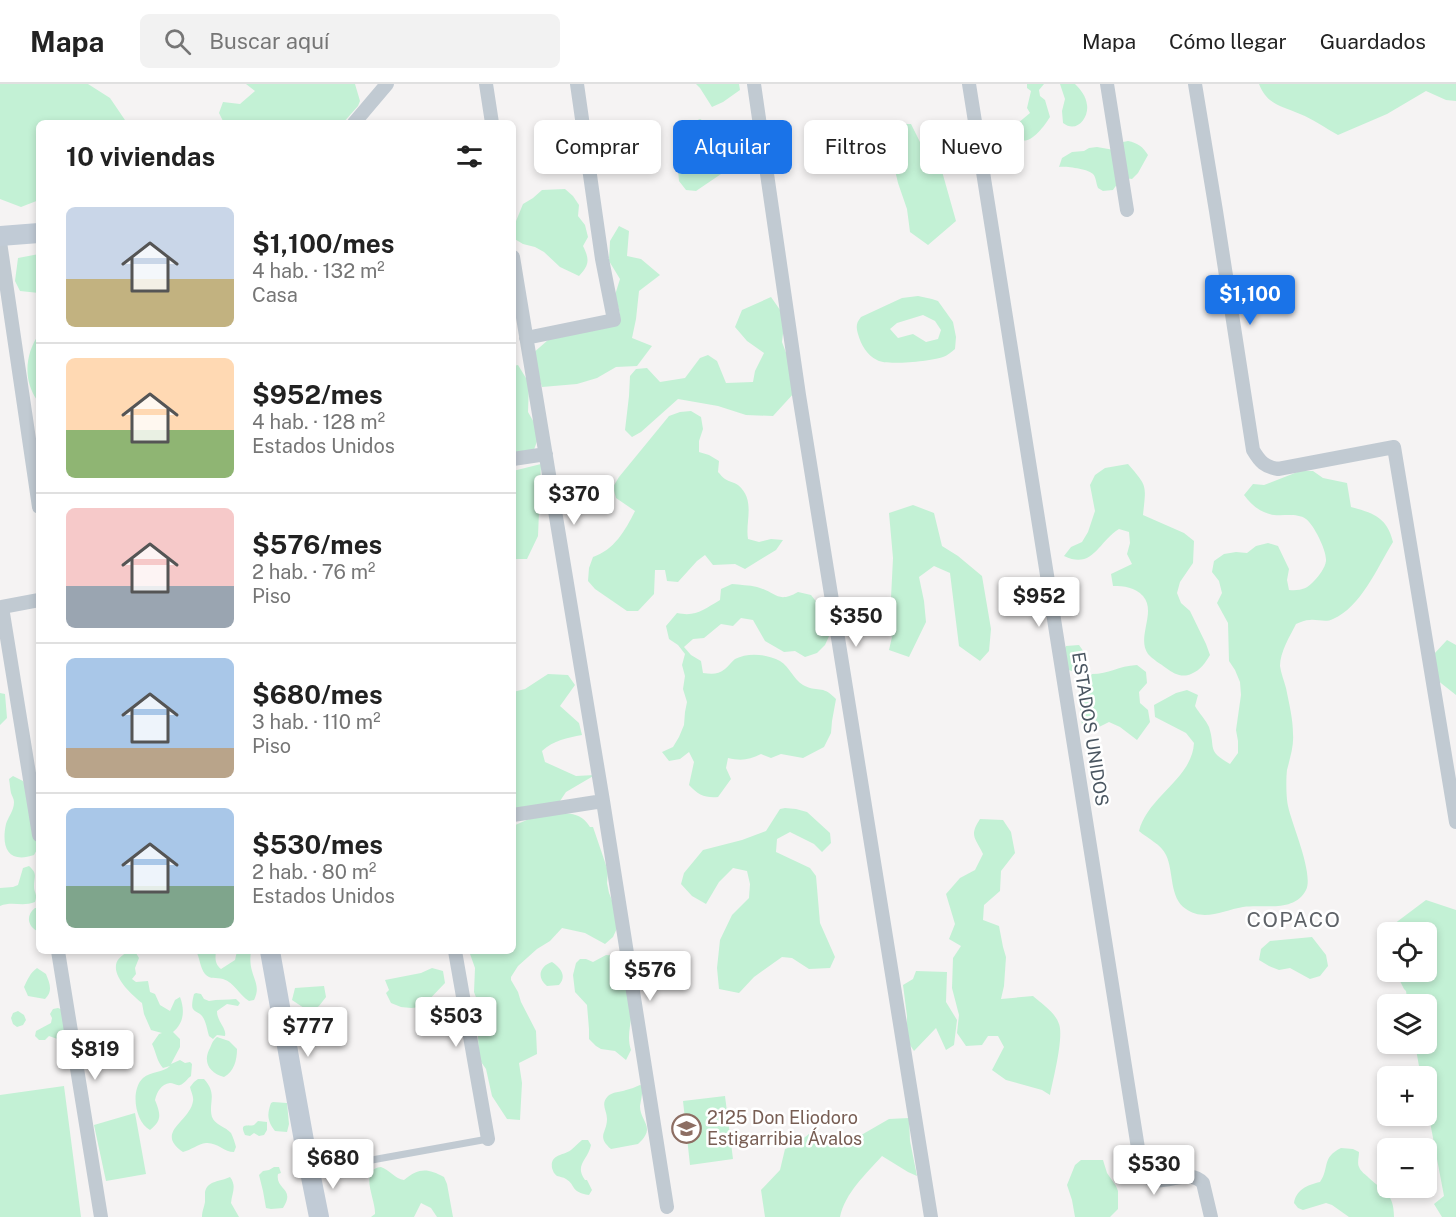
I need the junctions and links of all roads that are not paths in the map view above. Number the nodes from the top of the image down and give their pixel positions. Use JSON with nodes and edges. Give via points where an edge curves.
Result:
{"nodes":[{"id":1,"x":387,"y":84,"type":"edge"},
{"id":2,"x":486,"y":84,"type":"edge"},
{"id":3,"x":577,"y":84,"type":"edge"},
{"id":4,"x":754,"y":84,"type":"edge"},
{"id":5,"x":969,"y":84,"type":"edge"},
{"id":6,"x":1107,"y":84,"type":"edge"},
{"id":7,"x":1195,"y":84,"type":"edge"},
{"id":8,"x":357,"y":120,"type":"edge"},
{"id":9,"x":492,"y":120,"type":"edge"},
{"id":10,"x":1126,"y":210,"type":"dead end"},
{"id":11,"x":36,"y":233,"type":"edge"},
{"id":12,"x":0,"y":236,"type":"edge"},
{"id":13,"x":0,"y":242,"type":"edge"},
{"id":14,"x":517,"y":308,"type":"edge"},
{"id":15,"x":526,"y":338,"type":"junction"},
{"id":16,"x":546,"y":454,"type":"junction"},
{"id":17,"x":516,"y":459,"type":"edge"},
{"id":18,"x":36,"y":487,"type":"edge"},
{"id":19,"x":36,"y":600,"type":"edge"},
{"id":20,"x":603,"y":801,"type":"junction"},
{"id":21,"x":516,"y":815,"type":"edge"},
{"id":22,"x":36,"y":816,"type":"edge"},
{"id":23,"x":1456,"y":822,"type":"edge"},
{"id":24,"x":58,"y":954,"type":"edge"},
{"id":25,"x":271,"y":954,"type":"edge"},
{"id":26,"x":456,"y":954,"type":"edge"},
{"id":27,"x":488,"y":1139,"type":"joint"},
{"id":28,"x":310,"y":1171,"type":"junction"},
{"id":29,"x":667,"y":1207,"type":"dead end"},
{"id":30,"x":101,"y":1217,"type":"edge"},
{"id":31,"x":319,"y":1217,"type":"edge"},
{"id":32,"x":931,"y":1217,"type":"edge"},
{"id":33,"x":1211,"y":1217,"type":"edge"}],
"edges":[{"from":1,"to":8,"type":"street"},
{"from":2,"to":9,"type":"street"},
{"from":3,"to":15,"type":"street","via":[[614,320]]},
{"from":4,"to":32,"type":"street","via":[[799,395]]},
{"from":5,"to":33,"type":"street","name":"ESTADOS UNIDOS","via":[[1141,1167],[1153,1180],[1189,1176],[1200,1179]]},
{"from":6,"to":10,"type":"street"},
{"from":7,"to":23,"type":"street","via":[[1254,450],[1260,461],[1278,469],[1394,447]]},
{"from":11,"to":12,"type":"street"},
{"from":13,"to":18,"type":"street"},
{"from":14,"to":15,"type":"street"},
{"from":15,"to":16,"type":"street"},
{"from":16,"to":17,"type":"street"},
{"from":16,"to":20,"type":"street"},
{"from":19,"to":22,"type":"street","via":[[2,606]]},
{"from":20,"to":21,"type":"street"},
{"from":20,"to":29,"type":"street"},
{"from":24,"to":30,"type":"street"},
{"from":25,"to":28,"type":"street"},
{"from":26,"to":27,"type":"street"},
{"from":27,"to":28,"type":"lane"},
{"from":28,"to":31,"type":"street"}]}
